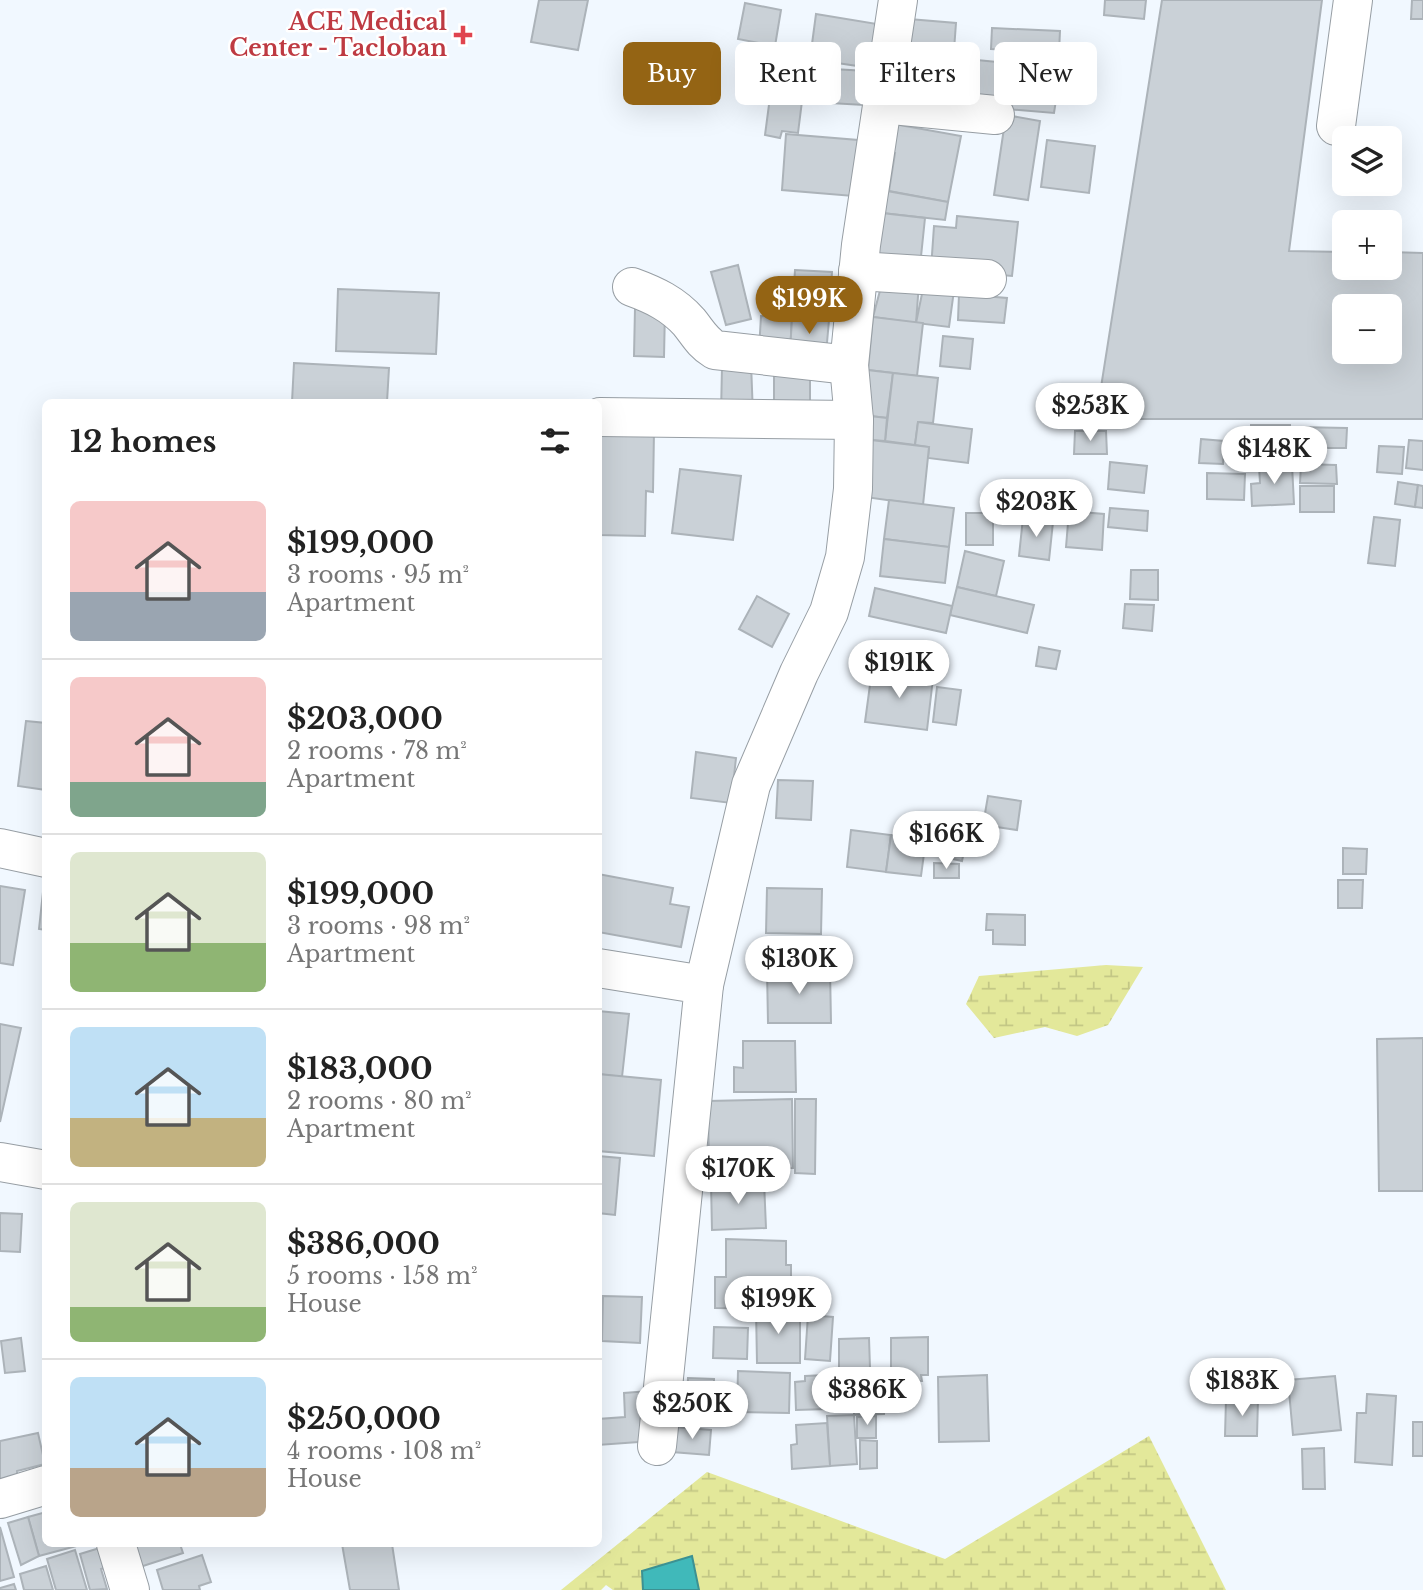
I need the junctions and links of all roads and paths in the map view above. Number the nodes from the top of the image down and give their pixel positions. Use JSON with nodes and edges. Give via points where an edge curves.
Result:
{"nodes":[{"id":1,"x":898,"y":0,"type":"edge"},
{"id":2,"x":1353,"y":0,"type":"edge"},
{"id":3,"x":892,"y":42,"type":"edge"},
{"id":4,"x":882,"y":105,"type":"edge"},
{"id":5,"x":892,"y":105,"type":"edge"},
{"id":6,"x":995,"y":115,"type":"dead end"},
{"id":7,"x":1336,"y":126,"type":"dead end"},
{"id":8,"x":858,"y":271,"type":"junction"},
{"id":9,"x":987,"y":279,"type":"dead end"},
{"id":10,"x":632,"y":287,"type":"dead end"},
{"id":11,"x":849,"y":365,"type":"junction"},
{"id":12,"x":602,"y":416,"type":"edge"},
{"id":13,"x":854,"y":420,"type":"junction"},
{"id":14,"x":0,"y":848,"type":"edge"},
{"id":15,"x":42,"y":857,"type":"edge"},
{"id":16,"x":602,"y":969,"type":"edge"},
{"id":17,"x":704,"y":985,"type":"junction"},
{"id":18,"x":0,"y":1162,"type":"edge"},
{"id":19,"x":42,"y":1169,"type":"edge"},
{"id":20,"x":657,"y":1446,"type":"dead end"},
{"id":21,"x":42,"y":1486,"type":"edge"},
{"id":22,"x":0,"y":1499,"type":"edge"},
{"id":23,"x":117,"y":1547,"type":"edge"},
{"id":24,"x":130,"y":1590,"type":"edge"}],
"edges":[{"from":1,"to":3,"type":"street"},
{"from":2,"to":7,"type":"street"},
{"from":4,"to":8,"type":"street"},
{"from":5,"to":6,"type":"street"},
{"from":8,"to":9,"type":"street"},
{"from":8,"to":11,"type":"street"},
{"from":10,"to":11,"type":"street","via":[[660,297],[715,349]]},
{"from":11,"to":13,"type":"street"},
{"from":12,"to":13,"type":"street"},
{"from":13,"to":17,"type":"street","via":[[853,489],[845,557],[829,612],[751,785]]},
{"from":14,"to":15,"type":"street"},
{"from":16,"to":17,"type":"street"},
{"from":17,"to":20,"type":"street"},
{"from":18,"to":19,"type":"street"},
{"from":21,"to":22,"type":"street"},
{"from":23,"to":24,"type":"street"}]}
